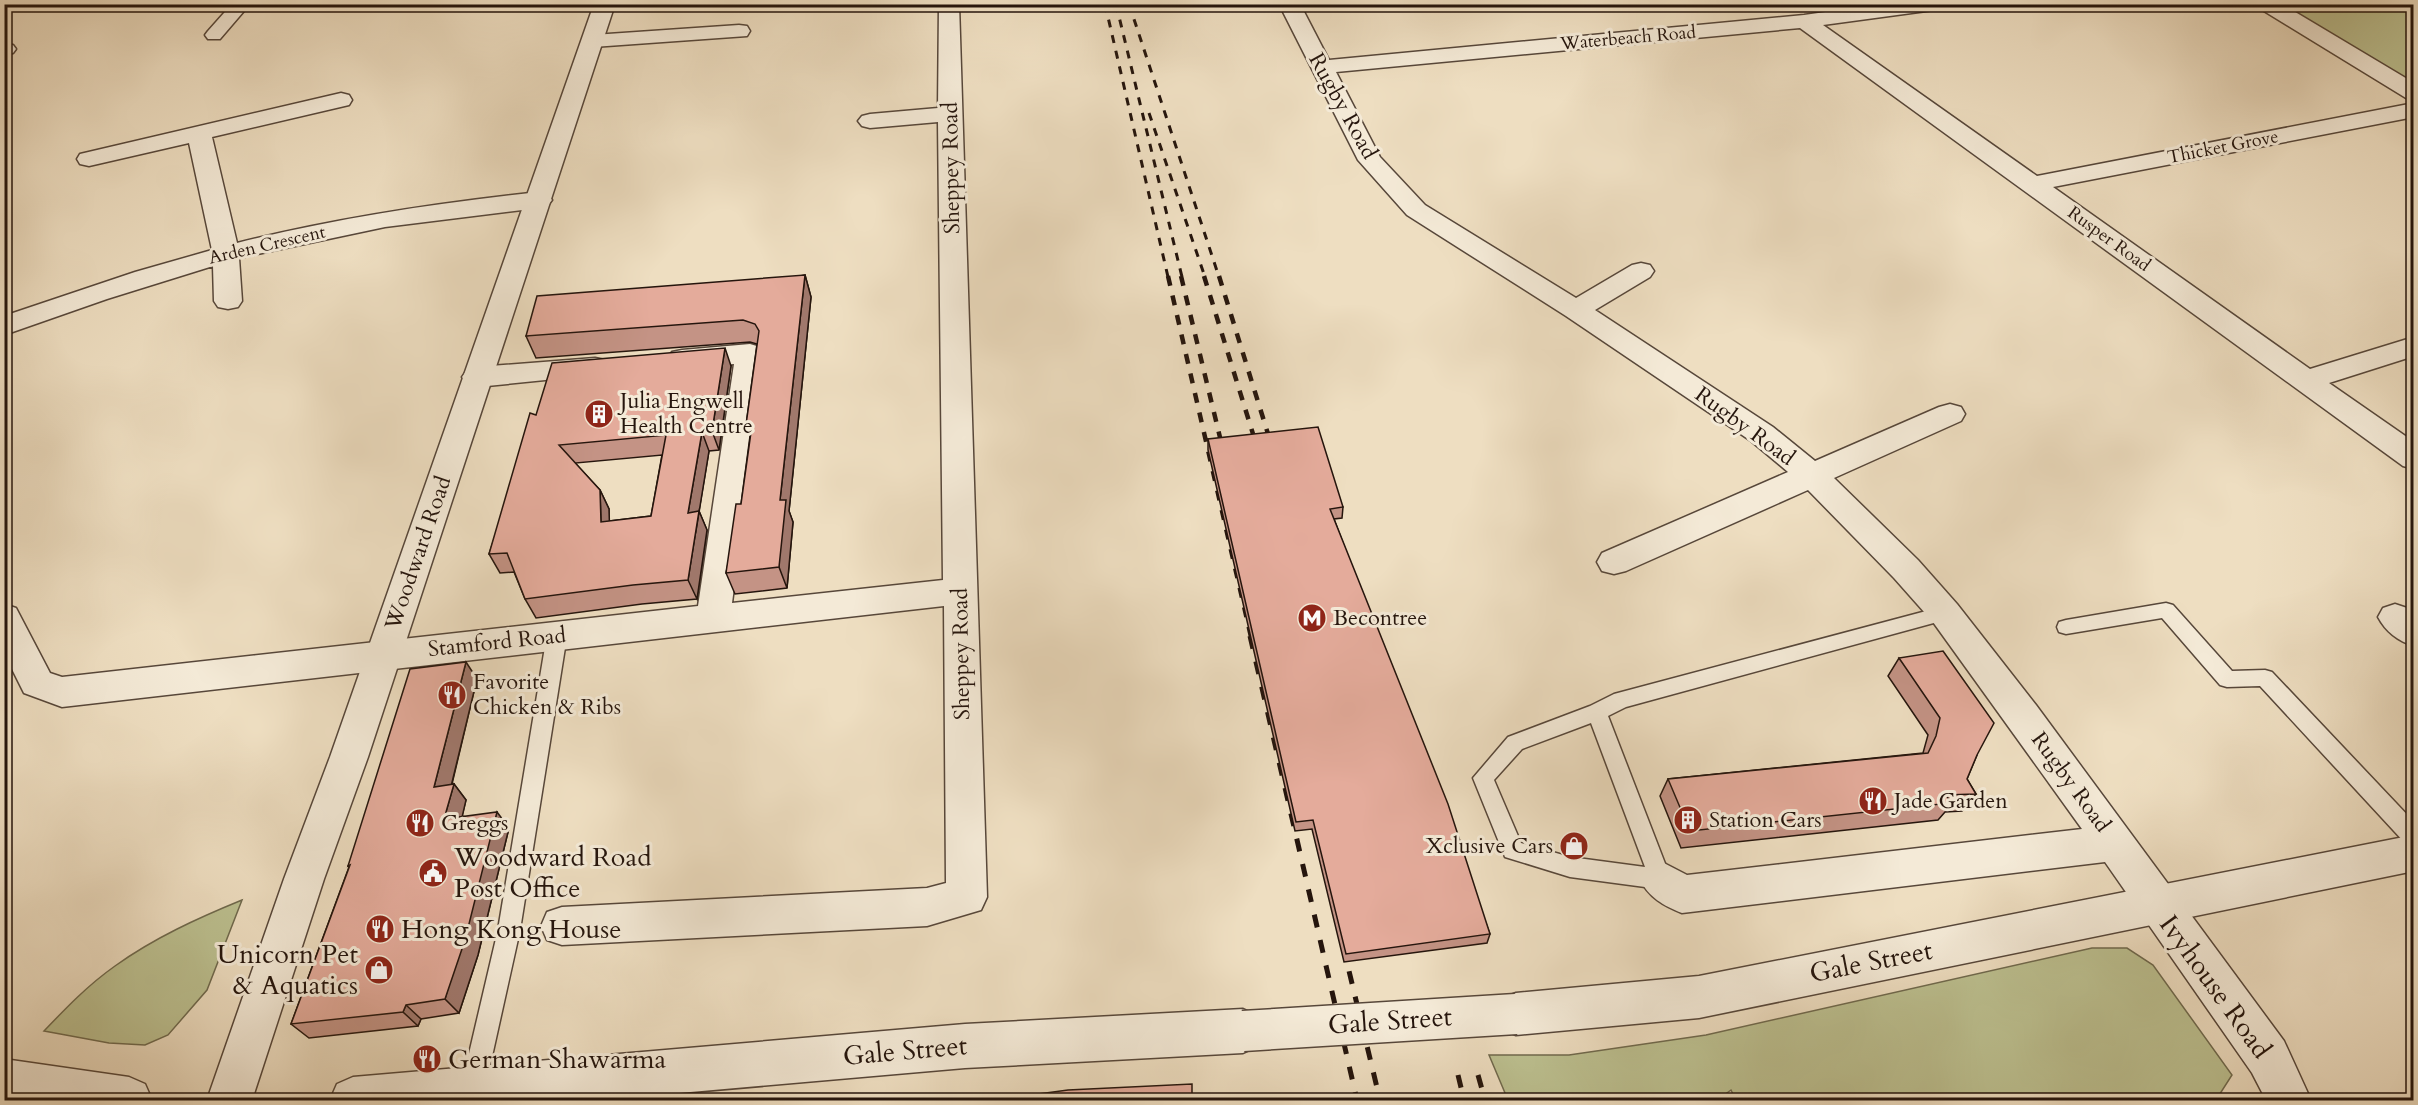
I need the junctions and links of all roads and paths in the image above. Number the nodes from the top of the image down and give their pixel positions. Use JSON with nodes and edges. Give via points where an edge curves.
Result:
{"nodes":[{"id":1,"x":242,"y":4,"type":"edge"},
{"id":2,"x":605,"y":4,"type":"edge"},
{"id":3,"x":950,"y":4,"type":"edge"},
{"id":4,"x":1289,"y":4,"type":"edge"},
{"id":5,"x":1934,"y":4,"type":"edge"},
{"id":6,"x":2266,"y":4,"type":"edge"},
{"id":7,"x":1804,"y":21,"type":"junction"},
{"id":8,"x":740,"y":31,"type":"dead end"},
{"id":9,"x":214,"y":35,"type":"dead end"},
{"id":10,"x":593,"y":41,"type":"junction"},
{"id":11,"x":1321,"y":67,"type":"junction"},
{"id":12,"x":2414,"y":93,"type":"edge"},
{"id":13,"x":341,"y":100,"type":"dead end"},
{"id":14,"x":2414,"y":110,"type":"edge"},
{"id":15,"x":950,"y":114,"type":"junction"},
{"id":16,"x":870,"y":121,"type":"dead end"},
{"id":17,"x":199,"y":134,"type":"junction"},
{"id":18,"x":89,"y":159,"type":"dead end"},
{"id":19,"x":2032,"y":184,"type":"junction"},
{"id":20,"x":538,"y":200,"type":"junction"},
{"id":21,"x":226,"y":254,"type":"junction"},
{"id":22,"x":1641,"y":271,"type":"dead end"},
{"id":23,"x":228,"y":301,"type":"dead end"},
{"id":24,"x":1576,"y":310,"type":"junction"},
{"id":25,"x":4,"y":326,"type":"edge"},
{"id":26,"x":2414,"y":346,"type":"edge"},
{"id":27,"x":655,"y":362,"type":"edge"},
{"id":28,"x":620,"y":365,"type":"edge"},
{"id":29,"x":477,"y":377,"type":"junction"},
{"id":30,"x":2306,"y":380,"type":"junction"},
{"id":31,"x":1950,"y":414,"type":"dead end"},
{"id":32,"x":2414,"y":458,"type":"edge"},
{"id":33,"x":1813,"y":476,"type":"junction"},
{"id":34,"x":1614,"y":562,"type":"dead end"},
{"id":35,"x":960,"y":591,"type":"junction"},
{"id":36,"x":1945,"y":613,"type":"junction"},
{"id":37,"x":4,"y":617,"type":"edge"},
{"id":38,"x":713,"y":618,"type":"junction"},
{"id":39,"x":2066,"y":627,"type":"dead end"},
{"id":40,"x":557,"y":635,"type":"junction"},
{"id":41,"x":384,"y":654,"type":"junction"},
{"id":42,"x":1597,"y":712,"type":"junction"},
{"id":43,"x":2414,"y":837,"type":"edge"},
{"id":44,"x":2115,"y":843,"type":"junction"},
{"id":45,"x":2414,"y":853,"type":"edge"},
{"id":46,"x":1660,"y":879,"type":"junction"},
{"id":47,"x":2157,"y":905,"type":"junction"},
{"id":48,"x":562,"y":926,"type":"dead end"},
{"id":49,"x":4,"y":1081,"type":"edge"},
{"id":50,"x":472,"y":1090,"type":"junction"},
{"id":51,"x":523,"y":1093,"type":"edge"},
{"id":52,"x":2280,"y":1099,"type":"edge"},
{"id":53,"x":129,"y":1101,"type":"edge"},
{"id":54,"x":229,"y":1101,"type":"edge"},
{"id":55,"x":354,"y":1101,"type":"edge"}],
"edges":[{"from":1,"to":9,"type":"street"},
{"from":2,"to":10,"type":"street","name":"Woodward Road"},
{"from":3,"to":15,"type":"street","name":"Sheppey Road"},
{"from":4,"to":11,"type":"street","name":"Rugby Road"},
{"from":5,"to":7,"type":"street","name":"Waterbeach Road"},
{"from":6,"to":12,"type":"street"},
{"from":7,"to":11,"type":"street","name":"Waterbeach Road"},
{"from":7,"to":19,"type":"street","name":"Rusper Road"},
{"from":8,"to":10,"type":"street"},
{"from":10,"to":20,"type":"street","name":"Woodward Road"},
{"from":11,"to":24,"type":"street","name":"Rugby Road","via":[[1370,160],[1416,210]]},
{"from":13,"to":17,"type":"street"},
{"from":14,"to":19,"type":"street","name":"Thicket Grove"},
{"from":15,"to":16,"type":"street"},
{"from":15,"to":35,"type":"street","name":"Sheppey Road"},
{"from":17,"to":18,"type":"street"},
{"from":17,"to":21,"type":"street"},
{"from":19,"to":30,"type":"street","name":"Rusper Road"},
{"from":20,"to":21,"type":"street","name":"Arden Crescent","via":[[383,220]]},
{"from":20,"to":29,"type":"street","name":"Woodward Road"},
{"from":21,"to":23,"type":"street"},
{"from":21,"to":25,"type":"street","name":"Arden Crescent","via":[[121,284]]},
{"from":22,"to":24,"type":"street"},
{"from":24,"to":33,"type":"street","name":"Rugby Road","via":[[1762,434]]},
{"from":26,"to":30,"type":"street"},
{"from":27,"to":38,"type":"street","via":[[750,353]]},
{"from":28,"to":29,"type":"street"},
{"from":29,"to":41,"type":"street","name":"Woodward Road"},
{"from":30,"to":32,"type":"street","name":"Rusper Road"},
{"from":31,"to":33,"type":"street"},
{"from":33,"to":34,"type":"street"},
{"from":33,"to":36,"type":"street","name":"Rugby Road"},
{"from":35,"to":38,"type":"street","name":"Stamford Road"},
{"from":35,"to":48,"type":"street","name":"Sheppey Road","via":[[967,897],[927,907]]},
{"from":36,"to":42,"type":"lane","via":[[1621,700]]},
{"from":36,"to":44,"type":"street","name":"Rugby Road"},
{"from":37,"to":41,"type":"street","name":"Stamford Road","via":[[37,683],[62,692]]},
{"from":38,"to":40,"type":"street","name":"Stamford Road"},
{"from":39,"to":43,"type":"lane","via":[[2166,610],[2227,679],[2265,678]]},
{"from":40,"to":41,"type":"street","name":"Stamford Road"},
{"from":40,"to":50,"type":"lane","via":[[508,930]]},
{"from":41,"to":54,"type":"street","name":"Woodward Road"},
{"from":42,"to":46,"type":"lane"},
{"from":42,"to":46,"type":"lane","via":[[1515,743],[1483,778],[1513,850],[1570,867]]},
{"from":44,"to":46,"type":"street","via":[[1682,894]]},
{"from":44,"to":47,"type":"street","name":"Rugby Road"},
{"from":45,"to":47,"type":"street","name":"Gale Street"},
{"from":47,"to":51,"type":"street","name":"Gale Street","bridge":true,"via":[[1699,997],[1516,1014],[965,1046]]},
{"from":47,"to":52,"type":"street","name":"Ivyhouse Road","via":[[2268,1057]]},
{"from":49,"to":53,"type":"street"},
{"from":50,"to":51,"type":"street","name":"Gale Street"},
{"from":50,"to":55,"type":"street","name":"Gale Street"}]}
